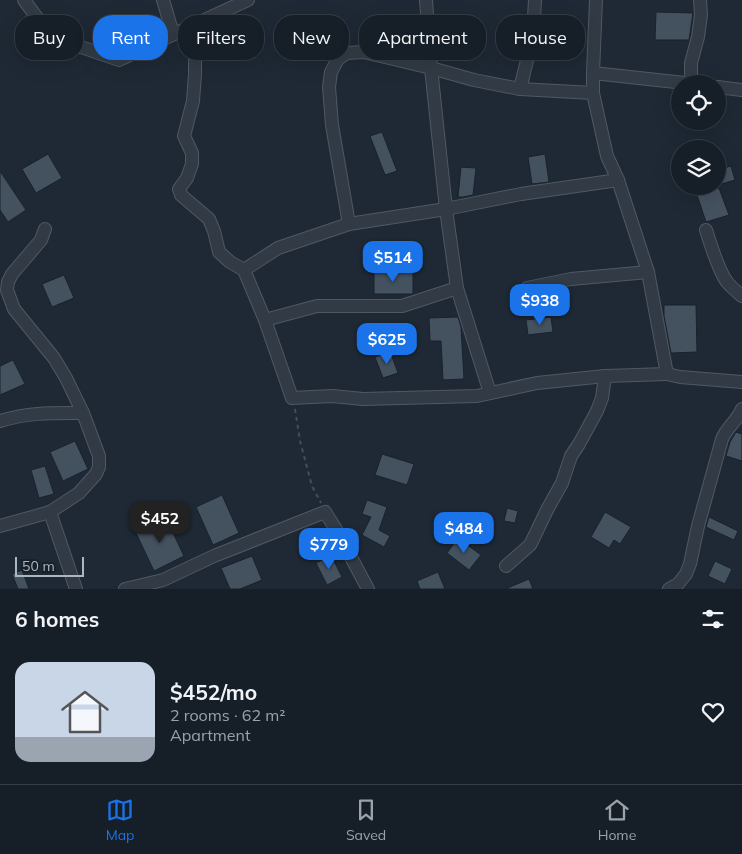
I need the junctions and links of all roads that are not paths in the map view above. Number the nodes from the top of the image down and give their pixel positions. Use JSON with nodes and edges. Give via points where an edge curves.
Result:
{"nodes":[{"id":1,"x":24,"y":0,"type":"edge"},
{"id":2,"x":163,"y":0,"type":"edge"},
{"id":3,"x":248,"y":0,"type":"edge"},
{"id":4,"x":426,"y":0,"type":"edge"},
{"id":5,"x":535,"y":0,"type":"edge"},
{"id":6,"x":596,"y":0,"type":"edge"},
{"id":7,"x":700,"y":0,"type":"edge"},
{"id":8,"x":215,"y":15,"type":"edge"},
{"id":9,"x":178,"y":32,"type":"edge"},
{"id":10,"x":173,"y":34,"type":"junction"},
{"id":11,"x":195,"y":60,"type":"edge"},
{"id":12,"x":431,"y":68,"type":"junction"},
{"id":13,"x":593,"y":73,"type":"junction"},
{"id":14,"x":692,"y":75,"type":"edge"},
{"id":15,"x":671,"y":82,"type":"edge"},
{"id":16,"x":726,"y":88,"type":"edge"},
{"id":17,"x":520,"y":89,"type":"junction"},
{"id":18,"x":742,"y":90,"type":"edge"},
{"id":19,"x":593,"y":93,"type":"junction"},
{"id":20,"x":618,"y":180,"type":"junction"},
{"id":21,"x":446,"y":209,"type":"junction"},
{"id":22,"x":349,"y":224,"type":"junction"},
{"id":23,"x":44,"y":230,"type":"dead end"},
{"id":24,"x":706,"y":230,"type":"dead end"},
{"id":25,"x":244,"y":270,"type":"junction"},
{"id":26,"x":648,"y":272,"type":"junction"},
{"id":27,"x":457,"y":288,"type":"junction"},
{"id":28,"x":526,"y":288,"type":"dead end"},
{"id":29,"x":742,"y":296,"type":"edge"},
{"id":30,"x":265,"y":320,"type":"junction"},
{"id":31,"x":667,"y":374,"type":"junction"},
{"id":32,"x":605,"y":376,"type":"junction"},
{"id":33,"x":742,"y":382,"type":"edge"},
{"id":34,"x":490,"y":392,"type":"junction"},
{"id":35,"x":742,"y":409,"type":"edge"},
{"id":36,"x":82,"y":413,"type":"junction"},
{"id":37,"x":0,"y":421,"type":"edge"},
{"id":38,"x":50,"y":512,"type":"junction"},
{"id":39,"x":0,"y":526,"type":"edge"},
{"id":40,"x":506,"y":566,"type":"dead end"},
{"id":41,"x":165,"y":584,"type":"edge"},
{"id":42,"x":76,"y":589,"type":"edge"},
{"id":43,"x":125,"y":589,"type":"edge"},
{"id":44,"x":368,"y":589,"type":"edge"},
{"id":45,"x":669,"y":589,"type":"edge"}],
"edges":[{"from":1,"to":10,"type":"street","via":[[54,41],[120,60]]},
{"from":2,"to":10,"type":"street"},
{"from":3,"to":8,"type":"street"},
{"from":4,"to":12,"type":"street"},
{"from":5,"to":17,"type":"street","via":[[533,36]]},
{"from":6,"to":13,"type":"street"},
{"from":7,"to":14,"type":"street","via":[[701,15]]},
{"from":9,"to":10,"type":"street"},
{"from":11,"to":25,"type":"street","via":[[193,101],[184,136],[192,153],[192,164],[179,189],[181,195],[209,219],[219,252]]},
{"from":12,"to":17,"type":"street"},
{"from":12,"to":21,"type":"street"},
{"from":12,"to":22,"type":"street","via":[[356,52],[338,59],[331,72],[332,125]]},
{"from":13,"to":15,"type":"street"},
{"from":13,"to":19,"type":"street"},
{"from":16,"to":18,"type":"street"},
{"from":17,"to":19,"type":"street"},
{"from":19,"to":20,"type":"street","via":[[607,156]]},
{"from":20,"to":21,"type":"street"},
{"from":20,"to":26,"type":"street"},
{"from":21,"to":22,"type":"street"},
{"from":21,"to":27,"type":"street"},
{"from":22,"to":25,"type":"street","via":[[278,248]]},
{"from":23,"to":36,"type":"street","via":[[41,240],[12,274],[7,290],[14,309],[54,358]]},
{"from":24,"to":29,"type":"street","via":[[723,275]]},
{"from":25,"to":30,"type":"street"},
{"from":26,"to":28,"type":"street","via":[[571,279]]},
{"from":26,"to":31,"type":"street"},
{"from":27,"to":30,"type":"street","via":[[402,306],[317,306]]},
{"from":27,"to":34,"type":"street"},
{"from":30,"to":34,"type":"street","via":[[292,398],[441,398]]},
{"from":31,"to":32,"type":"street"},
{"from":31,"to":33,"type":"street","via":[[680,378]]},
{"from":32,"to":34,"type":"street"},
{"from":32,"to":40,"type":"street","via":[[597,411],[571,456],[562,483],[530,545]]},
{"from":35,"to":45,"type":"street","via":[[722,439],[686,574]]},
{"from":36,"to":37,"type":"street","via":[[22,415]]},
{"from":36,"to":38,"type":"street","via":[[99,456],[99,467],[79,493]]},
{"from":38,"to":39,"type":"street"},
{"from":38,"to":42,"type":"street"},
{"from":41,"to":43,"type":"street"},
{"from":41,"to":44,"type":"street","via":[[214,556],[326,512]]}]}
